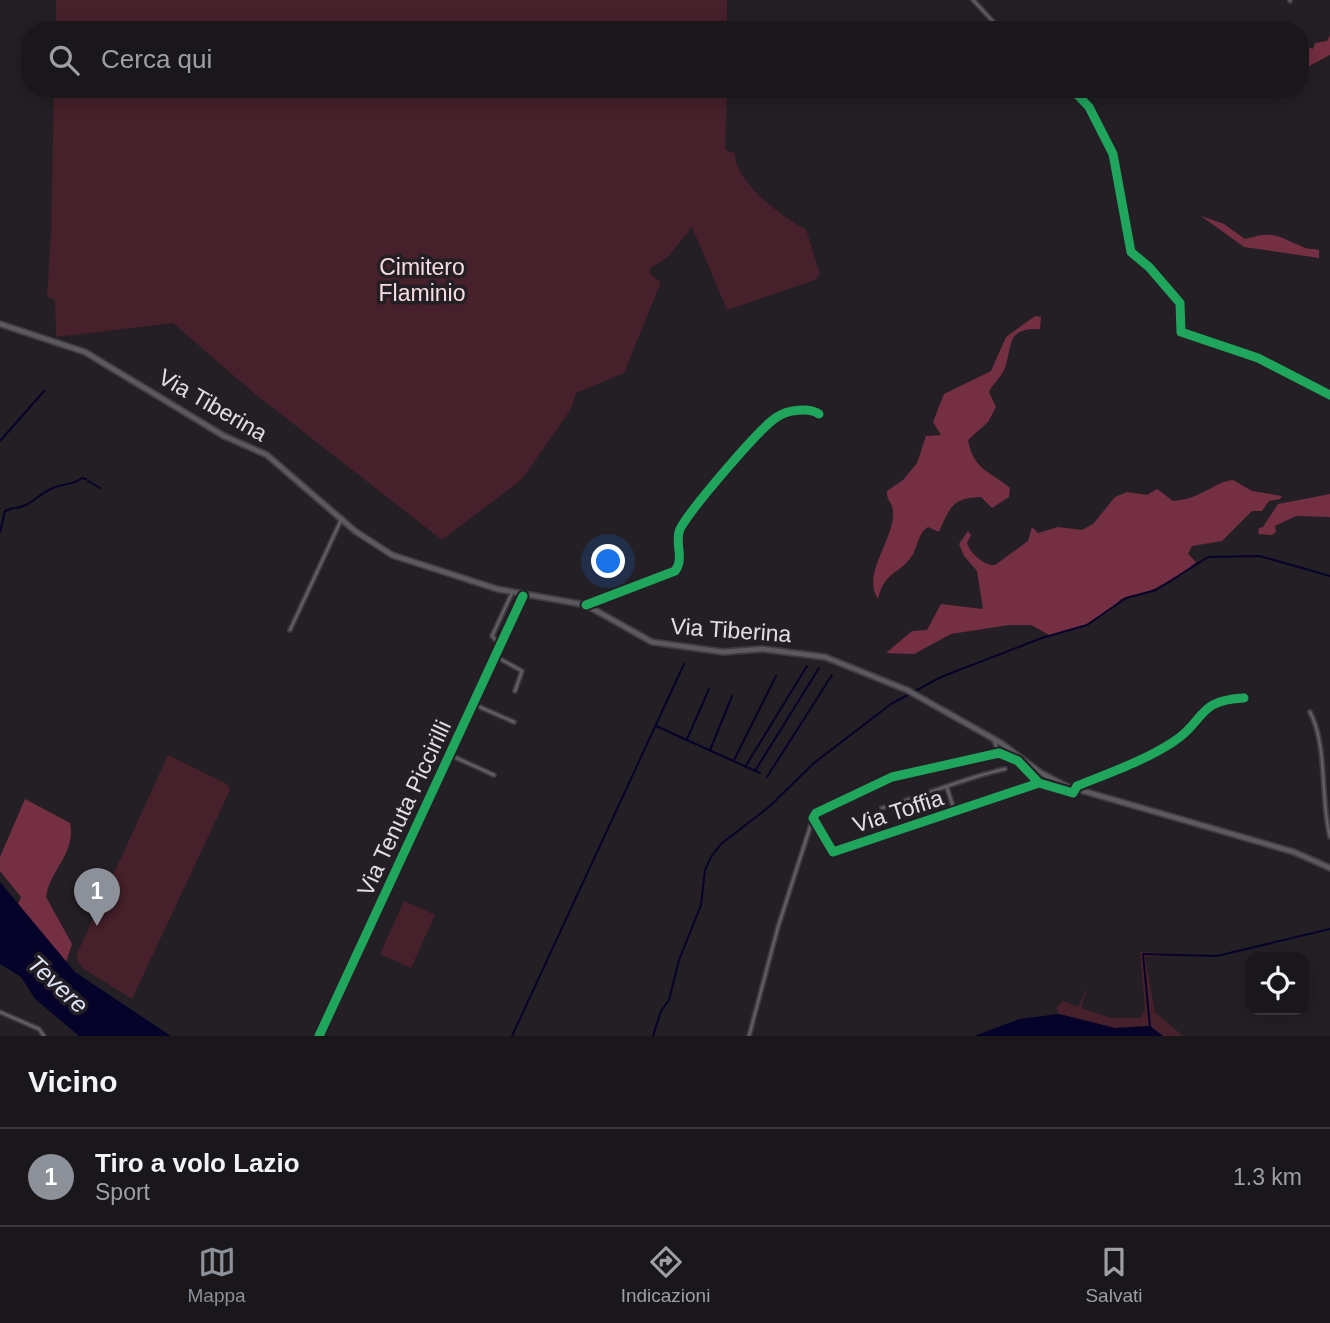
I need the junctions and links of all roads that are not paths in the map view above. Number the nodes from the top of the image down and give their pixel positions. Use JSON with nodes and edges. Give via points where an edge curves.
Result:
{"nodes":[{"id":1,"x":973,"y":0,"type":"edge"},
{"id":2,"x":993,"y":21,"type":"edge"},
{"id":3,"x":1080,"y":98,"type":"edge"},
{"id":4,"x":0,"y":324,"type":"edge"},
{"id":5,"x":1330,"y":395,"type":"edge"},
{"id":6,"x":819,"y":414,"type":"dead end"},
{"id":7,"x":342,"y":518,"type":"junction"},
{"id":8,"x":512,"y":593,"type":"junction"},
{"id":9,"x":523,"y":596,"type":"junction"},
{"id":10,"x":586,"y":605,"type":"junction"},
{"id":11,"x":290,"y":630,"type":"dead end"},
{"id":12,"x":500,"y":645,"type":"junction"},
{"id":13,"x":495,"y":656,"type":"junction"},
{"id":14,"x":515,"y":691,"type":"dead end"},
{"id":15,"x":1244,"y":698,"type":"dead end"},
{"id":16,"x":473,"y":704,"type":"junction"},
{"id":17,"x":1310,"y":712,"type":"dead end"},
{"id":18,"x":514,"y":722,"type":"dead end"},
{"id":19,"x":999,"y":745,"type":"junction"},
{"id":20,"x":995,"y":753,"type":"junction"},
{"id":21,"x":450,"y":755,"type":"junction"},
{"id":22,"x":1005,"y":769,"type":"dead end"},
{"id":23,"x":494,"y":775,"type":"dead end"},
{"id":24,"x":1039,"y":783,"type":"junction"},
{"id":25,"x":947,"y":788,"type":"junction"},
{"id":26,"x":1075,"y":789,"type":"junction"},
{"id":27,"x":882,"y":808,"type":"dead end"},
{"id":28,"x":956,"y":812,"type":"junction"},
{"id":29,"x":813,"y":818,"type":"junction"},
{"id":30,"x":1330,"y":837,"type":"edge"},
{"id":31,"x":1330,"y":867,"type":"edge"},
{"id":32,"x":0,"y":1012,"type":"edge"},
{"id":33,"x":44,"y":1036,"type":"edge"},
{"id":34,"x":319,"y":1036,"type":"edge"},
{"id":35,"x":749,"y":1036,"type":"edge"}],
"edges":[{"from":1,"to":2,"type":"street"},
{"from":3,"to":5,"type":"street","via":[[1113,154],[1131,252],[1180,303],[1181,332],[1258,358]]},
{"from":4,"to":7,"type":"main road","name":"Via Tiberina","via":[[69,345],[128,376],[224,436],[279,463]]},
{"from":6,"to":10,"type":"street","via":[[807,410],[778,416],[741,453],[680,529],[675,571]]},
{"from":7,"to":8,"type":"main road","name":"Via Tiberina","via":[[392,555]]},
{"from":7,"to":11,"type":"street"},
{"from":8,"to":9,"type":"main road","name":"Via Tiberina"},
{"from":8,"to":12,"type":"street","via":[[492,636]]},
{"from":9,"to":10,"type":"main road","name":"Via Tiberina"},
{"from":9,"to":12,"type":"street","name":"Via Tenuta Piccirilli"},
{"from":10,"to":19,"type":"main road","name":"Via Tiberina","via":[[652,642],[723,652],[807,653],[853,667],[907,690]]},
{"from":12,"to":13,"type":"street","name":"Via Tenuta Piccirilli"},
{"from":13,"to":14,"type":"street","via":[[523,671]]},
{"from":13,"to":16,"type":"street","name":"Via Tenuta Piccirilli"},
{"from":15,"to":26,"type":"street","via":[[1207,707],[1172,743]]},
{"from":16,"to":18,"type":"street"},
{"from":16,"to":21,"type":"street","name":"Via Tenuta Piccirilli"},
{"from":17,"to":30,"type":"street","via":[[1317,729]]},
{"from":19,"to":20,"type":"street"},
{"from":19,"to":26,"type":"main road","name":"Via Tiberina"},
{"from":20,"to":24,"type":"street","via":[[1006,753],[1018,761]]},
{"from":20,"to":29,"type":"street","name":"Via Toffia","via":[[887,779]]},
{"from":21,"to":23,"type":"street"},
{"from":21,"to":34,"type":"street","name":"Via Tenuta Piccirilli"},
{"from":22,"to":25,"type":"street","via":[[968,777]]},
{"from":24,"to":26,"type":"street","via":[[1072,793]]},
{"from":24,"to":28,"type":"street","name":"Via Toffia"},
{"from":25,"to":27,"type":"street"},
{"from":25,"to":28,"type":"street"},
{"from":26,"to":31,"type":"main road","name":"Via Tiberina","via":[[1303,855]]},
{"from":28,"to":29,"type":"street","name":"Via Toffia","via":[[833,852]]},
{"from":29,"to":35,"type":"street"},
{"from":32,"to":33,"type":"street","via":[[39,1029]]}]}
